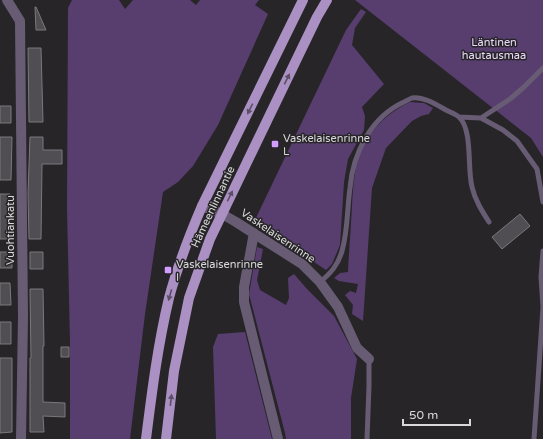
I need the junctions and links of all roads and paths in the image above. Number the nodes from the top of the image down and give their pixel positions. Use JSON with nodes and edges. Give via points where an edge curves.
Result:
{"nodes":[{"id":1,"x":7,"y":0,"type":"edge"},
{"id":2,"x":304,"y":0,"type":"edge"},
{"id":3,"x":327,"y":0,"type":"edge"},
{"id":4,"x":543,"y":68,"type":"edge"},
{"id":5,"x":459,"y":117,"type":"junction"},
{"id":6,"x":481,"y":118,"type":"junction"},
{"id":7,"x":543,"y":202,"type":"edge"},
{"id":8,"x":202,"y":206,"type":"junction"},
{"id":9,"x":222,"y":214,"type":"junction"},
{"id":10,"x":489,"y":222,"type":"dead end"},
{"id":11,"x":254,"y":234,"type":"junction"},
{"id":12,"x":543,"y":251,"type":"edge"},
{"id":13,"x":320,"y":282,"type":"junction"},
{"id":14,"x":369,"y":359,"type":"joint"},
{"id":15,"x":21,"y":439,"type":"edge"},
{"id":16,"x":146,"y":439,"type":"edge"},
{"id":17,"x":166,"y":439,"type":"edge"},
{"id":18,"x":278,"y":439,"type":"edge"},
{"id":19,"x":367,"y":439,"type":"edge"},
{"id":20,"x":534,"y":439,"type":"edge"}],
"edges":[{"from":1,"to":15,"type":"street","name":"Vuohtiankatu","via":[[20,21],[23,316]]},
{"from":2,"to":8,"type":"main road","name":"Hämeenlinnantie","one_way":true},
{"from":9,"to":3,"type":"main road","name":"Hämeenlinnantie","one_way":true},
{"from":4,"to":6,"type":"lane","via":[[520,91]]},
{"from":5,"to":6,"type":"lane"},
{"from":5,"to":10,"type":"lane","via":[[468,133],[472,186],[479,208]]},
{"from":5,"to":13,"type":"lane","via":[[431,101],[413,98],[380,118],[362,144],[354,166],[346,229],[338,264]]},
{"from":6,"to":7,"type":"lane","via":[[517,141],[537,169]]},
{"from":8,"to":9,"type":"street","name":"Vaskelaisenrinne"},
{"from":8,"to":16,"type":"main road","name":"Hämeenlinnantie","one_way":true,"via":[[170,296],[155,368]]},
{"from":9,"to":11,"type":"street","name":"Vaskelaisenrinne"},
{"from":17,"to":9,"type":"main road","name":"Hämeenlinnantie","one_way":true,"via":[[174,371],[189,298],[210,239]]},
{"from":11,"to":13,"type":"street","name":"Vaskelaisenrinne","via":[[302,264]]},
{"from":11,"to":18,"type":"street","via":[[244,287],[244,302]]},
{"from":12,"to":20,"type":"lane","via":[[543,307]]},
{"from":13,"to":14,"type":"street","name":"Vaskelaisenrinne","via":[[338,307],[357,348]]},
{"from":14,"to":19,"type":"lane"}]}
